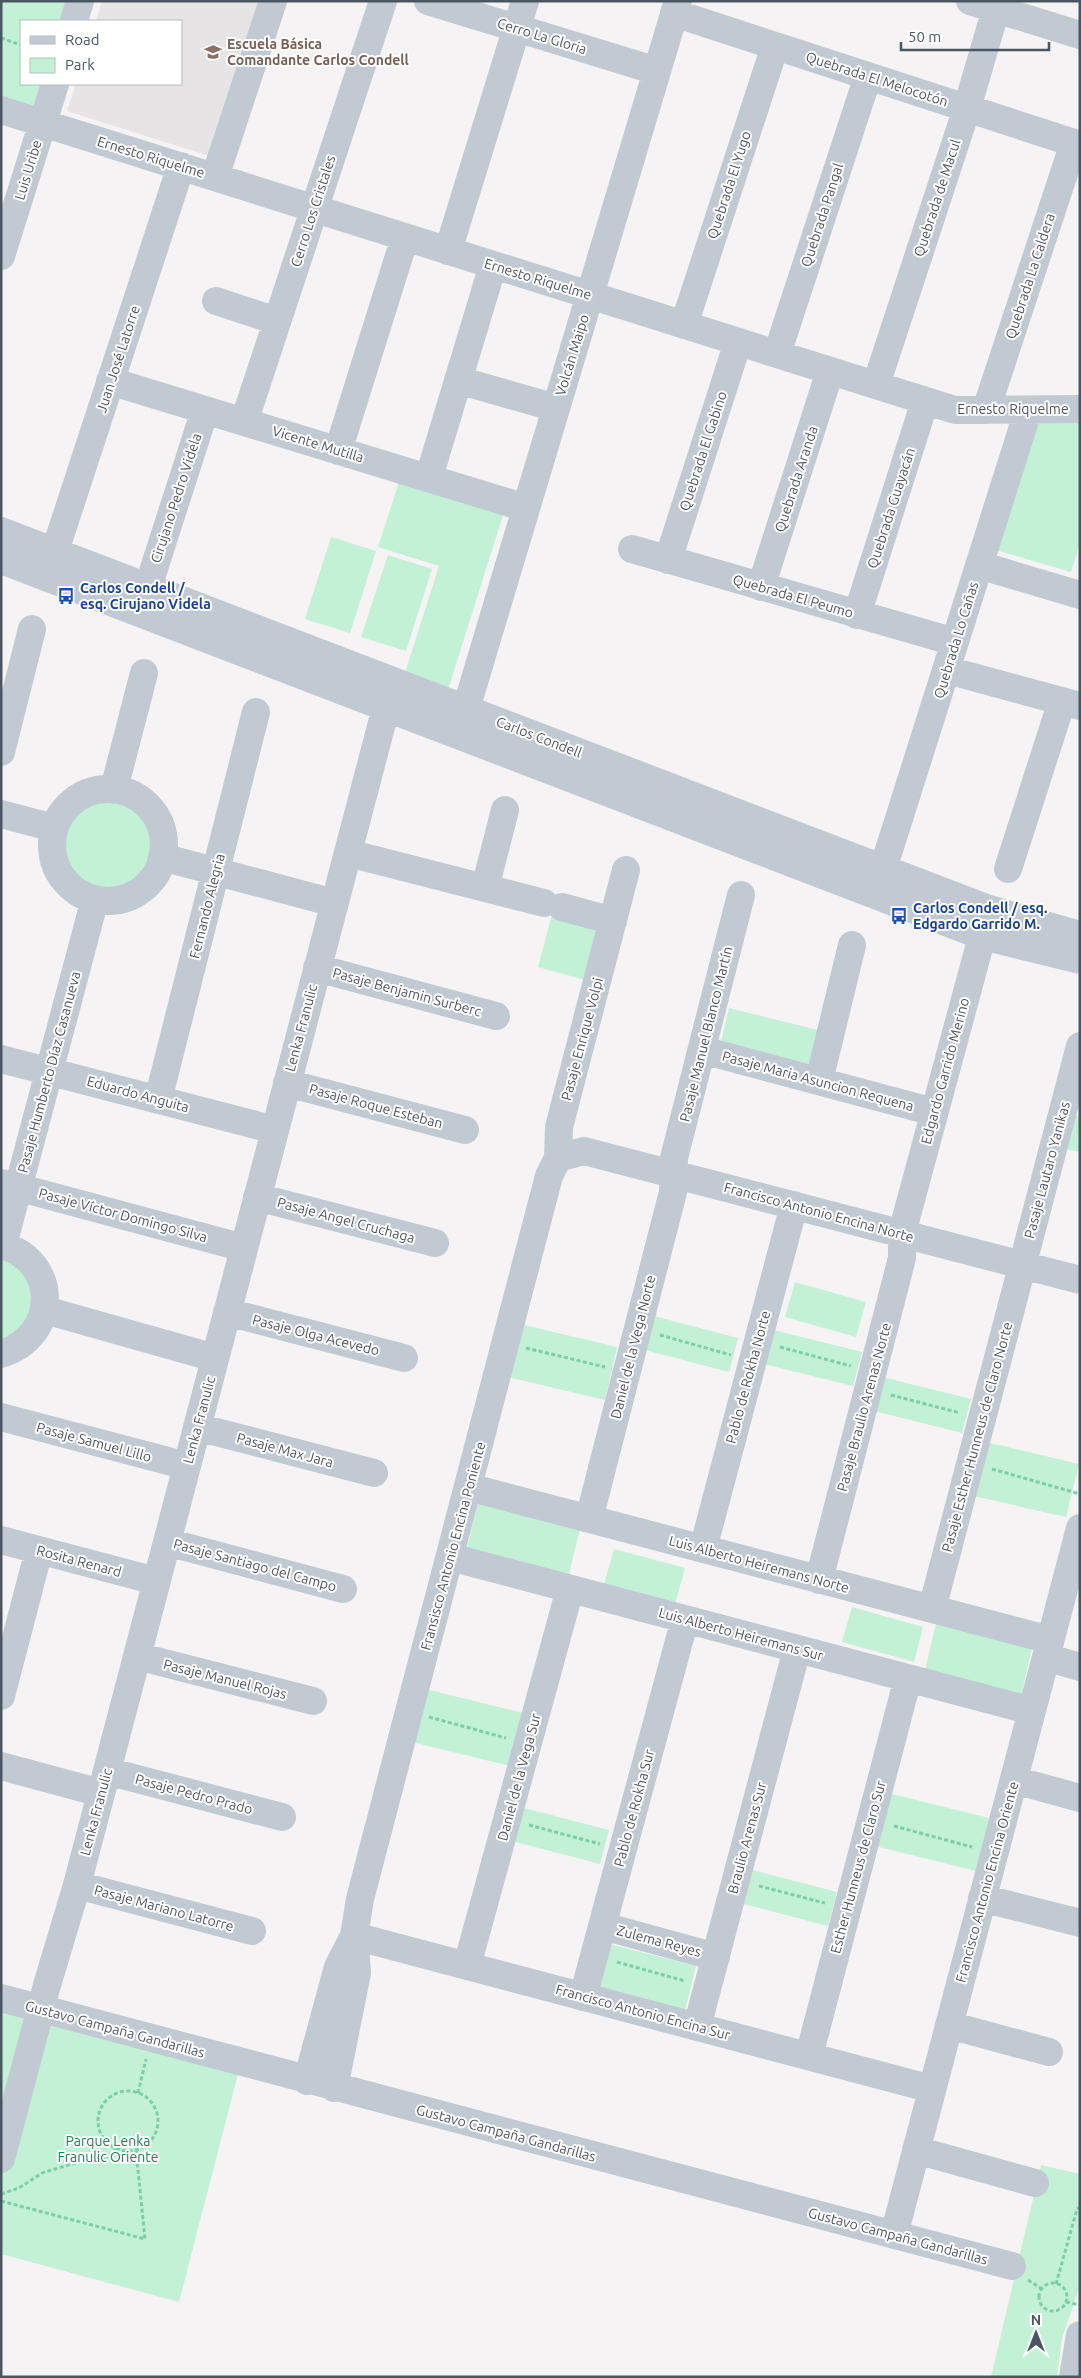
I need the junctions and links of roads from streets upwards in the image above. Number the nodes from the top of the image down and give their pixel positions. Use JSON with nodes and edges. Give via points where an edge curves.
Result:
{"nodes":[{"id":1,"x":80,"y":1,"type":"edge"},
{"id":2,"x":273,"y":1,"type":"edge"},
{"id":3,"x":383,"y":1,"type":"edge"},
{"id":4,"x":428,"y":1,"type":"edge"},
{"id":5,"x":525,"y":1,"type":"edge"},
{"id":6,"x":970,"y":1,"type":"edge"},
{"id":7,"x":676,"y":7,"type":"edge"},
{"id":8,"x":996,"y":10,"type":"junction"},
{"id":9,"x":74,"y":20,"type":"edge"},
{"id":10,"x":517,"y":29,"type":"junction"},
{"id":11,"x":1080,"y":35,"type":"edge"},
{"id":12,"x":775,"y":46,"type":"junction"},
{"id":13,"x":657,"y":71,"type":"junction"},
{"id":14,"x":868,"y":76,"type":"junction"},
{"id":15,"x":55,"y":85,"type":"edge"},
{"id":16,"x":967,"y":108,"type":"junction"},
{"id":17,"x":1,"y":110,"type":"edge"},
{"id":18,"x":43,"y":123,"type":"junction"},
{"id":19,"x":1077,"y":144,"type":"edge"},
{"id":20,"x":181,"y":166,"type":"junction"},
{"id":21,"x":216,"y":177,"type":"junction"},
{"id":22,"x":313,"y":208,"type":"junction"},
{"id":23,"x":405,"y":237,"type":"junction"},
{"id":24,"x":448,"y":251,"type":"junction"},
{"id":25,"x":1,"y":256,"type":"edge"},
{"id":26,"x":493,"y":265,"type":"junction"},
{"id":27,"x":590,"y":295,"type":"junction"},
{"id":28,"x":216,"y":301,"type":"dead end"},
{"id":29,"x":277,"y":321,"type":"junction"},
{"id":30,"x":684,"y":325,"type":"junction"},
{"id":31,"x":738,"y":342,"type":"junction"},
{"id":32,"x":776,"y":354,"type":"junction"},
{"id":33,"x":830,"y":371,"type":"junction"},
{"id":34,"x":458,"y":380,"type":"junction"},
{"id":35,"x":110,"y":381,"type":"junction"},
{"id":36,"x":876,"y":385,"type":"junction"},
{"id":37,"x":925,"y":401,"type":"junction"},
{"id":38,"x":556,"y":408,"type":"junction"},
{"id":39,"x":1080,"y":409,"type":"edge"},
{"id":40,"x":204,"y":410,"type":"junction"},
{"id":41,"x":986,"y":410,"type":"junction"},
{"id":42,"x":1028,"y":411,"type":"junction"},
{"id":43,"x":244,"y":422,"type":"junction"},
{"id":44,"x":338,"y":451,"type":"junction"},
{"id":45,"x":429,"y":477,"type":"junction"},
{"id":46,"x":526,"y":508,"type":"junction"},
{"id":47,"x":1,"y":531,"type":"edge"},
{"id":48,"x":632,"y":549,"type":"dead end"},
{"id":49,"x":55,"y":551,"type":"junction"},
{"id":50,"x":1,"y":560,"type":"edge"},
{"id":51,"x":668,"y":560,"type":"junction"},
{"id":52,"x":979,"y":565,"type":"junction"},
{"id":53,"x":148,"y":587,"type":"junction"},
{"id":54,"x":762,"y":587,"type":"junction"},
{"id":55,"x":1080,"y":595,"type":"edge"},
{"id":56,"x":857,"y":615,"type":"junction"},
{"id":57,"x":32,"y":629,"type":"dead end"},
{"id":58,"x":955,"y":642,"type":"junction"},
{"id":59,"x":947,"y":670,"type":"junction"},
{"id":60,"x":144,"y":673,"type":"dead end"},
{"id":61,"x":393,"y":681,"type":"junction"},
{"id":62,"x":1071,"y":704,"type":"edge"},
{"id":63,"x":385,"y":708,"type":"junction"},
{"id":64,"x":466,"y":709,"type":"junction"},
{"id":65,"x":256,"y":712,"type":"dead end"},
{"id":66,"x":1,"y":752,"type":"edge"},
{"id":67,"x":114,"y":789,"type":"junction"},
{"id":68,"x":505,"y":810,"type":"dead end"},
{"id":69,"x":1,"y":814,"type":"edge"},
{"id":70,"x":54,"y":828,"type":"junction"},
{"id":71,"x":348,"y":852,"type":"junction"},
{"id":72,"x":162,"y":857,"type":"junction"},
{"id":73,"x":1008,"y":868,"type":"dead end"},
{"id":74,"x":884,"y":869,"type":"junction"},
{"id":75,"x":626,"y":870,"type":"dead end"},
{"id":76,"x":216,"y":872,"type":"junction"},
{"id":77,"x":485,"y":888,"type":"junction"},
{"id":78,"x":742,"y":895,"type":"dead end"},
{"id":79,"x":95,"y":899,"type":"junction"},
{"id":80,"x":334,"y":903,"type":"junction"},
{"id":81,"x":989,"y":909,"type":"junction"},
{"id":82,"x":613,"y":920,"type":"junction"},
{"id":83,"x":982,"y":936,"type":"junction"},
{"id":84,"x":1078,"y":944,"type":"edge"},
{"id":85,"x":852,"y":945,"type":"dead end"},
{"id":86,"x":317,"y":968,"type":"junction"},
{"id":87,"x":496,"y":1016,"type":"dead end"},
{"id":88,"x":1080,"y":1046,"type":"edge"},
{"id":89,"x":702,"y":1050,"type":"junction"},
{"id":90,"x":1,"y":1059,"type":"edge"},
{"id":91,"x":49,"y":1071,"type":"junction"},
{"id":92,"x":819,"y":1081,"type":"junction"},
{"id":93,"x":287,"y":1083,"type":"junction"},
{"id":94,"x":158,"y":1100,"type":"junction"},
{"id":95,"x":934,"y":1112,"type":"junction"},
{"id":96,"x":275,"y":1130,"type":"junction"},
{"id":97,"x":465,"y":1130,"type":"dead end"},
{"id":98,"x":558,"y":1158,"type":"junction"},
{"id":99,"x":674,"y":1174,"type":"junction"},
{"id":100,"x":10,"y":1185,"type":"edge"},
{"id":101,"x":257,"y":1197,"type":"junction"},
{"id":102,"x":794,"y":1205,"type":"junction"},
{"id":103,"x":902,"y":1233,"type":"junction"},
{"id":104,"x":435,"y":1243,"type":"dead end"},
{"id":105,"x":2,"y":1245,"type":"edge"},
{"id":106,"x":244,"y":1248,"type":"junction"},
{"id":107,"x":1022,"y":1265,"type":"junction"},
{"id":108,"x":1080,"y":1280,"type":"edge"},
{"id":109,"x":44,"y":1310,"type":"junction"},
{"id":110,"x":227,"y":1312,"type":"junction"},
{"id":111,"x":1,"y":1354,"type":"edge"},
{"id":112,"x":215,"y":1358,"type":"junction"},
{"id":113,"x":404,"y":1358,"type":"dead end"},
{"id":114,"x":1,"y":1417,"type":"edge"},
{"id":115,"x":197,"y":1427,"type":"junction"},
{"id":116,"x":187,"y":1466,"type":"junction"},
{"id":117,"x":374,"y":1473,"type":"dead end"},
{"id":118,"x":468,"y":1487,"type":"junction"},
{"id":119,"x":589,"y":1519,"type":"junction"},
{"id":120,"x":1079,"y":1535,"type":"edge"},
{"id":121,"x":1,"y":1540,"type":"edge"},
{"id":122,"x":167,"y":1542,"type":"junction"},
{"id":123,"x":703,"y":1549,"type":"junction"},
{"id":124,"x":39,"y":1550,"type":"junction"},
{"id":125,"x":450,"y":1557,"type":"junction"},
{"id":126,"x":819,"y":1580,"type":"junction"},
{"id":127,"x":156,"y":1581,"type":"junction"},
{"id":128,"x":343,"y":1589,"type":"dead end"},
{"id":129,"x":570,"y":1589,"type":"junction"},
{"id":130,"x":932,"y":1609,"type":"junction"},
{"id":131,"x":685,"y":1619,"type":"junction"},
{"id":132,"x":797,"y":1649,"type":"junction"},
{"id":133,"x":1048,"y":1649,"type":"junction"},
{"id":134,"x":137,"y":1656,"type":"junction"},
{"id":135,"x":1080,"y":1667,"type":"edge"},
{"id":136,"x":908,"y":1678,"type":"junction"},
{"id":137,"x":1,"y":1696,"type":"edge"},
{"id":138,"x":313,"y":1701,"type":"dead end"},
{"id":139,"x":1032,"y":1711,"type":"junction"},
{"id":140,"x":1,"y":1766,"type":"edge"},
{"id":141,"x":1014,"y":1780,"type":"junction"},
{"id":142,"x":104,"y":1782,"type":"junction"},
{"id":143,"x":1080,"y":1798,"type":"edge"},
{"id":144,"x":282,"y":1817,"type":"dead end"},
{"id":145,"x":77,"y":1885,"type":"junction"},
{"id":146,"x":982,"y":1898,"type":"junction"},
{"id":147,"x":1080,"y":1923,"type":"edge"},
{"id":148,"x":602,"y":1926,"type":"junction"},
{"id":149,"x":252,"y":1931,"type":"dead end"},
{"id":150,"x":354,"y":1936,"type":"junction"},
{"id":151,"x":716,"y":1957,"type":"junction"},
{"id":152,"x":467,"y":1966,"type":"junction"},
{"id":153,"x":583,"y":1997,"type":"junction"},
{"id":154,"x":1,"y":1998,"type":"edge"},
{"id":155,"x":40,"y":2008,"type":"junction"},
{"id":156,"x":949,"y":2025,"type":"junction"},
{"id":157,"x":697,"y":2027,"type":"junction"},
{"id":158,"x":1049,"y":2052,"type":"dead end"},
{"id":159,"x":808,"y":2056,"type":"junction"},
{"id":160,"x":307,"y":2081,"type":"junction"},
{"id":161,"x":334,"y":2088,"type":"junction"},
{"id":162,"x":932,"y":2089,"type":"junction"},
{"id":163,"x":916,"y":2150,"type":"junction"},
{"id":164,"x":1,"y":2159,"type":"edge"},
{"id":165,"x":1035,"y":2183,"type":"dead end"},
{"id":166,"x":894,"y":2235,"type":"junction"},
{"id":167,"x":1012,"y":2266,"type":"dead end"},
{"id":168,"x":1080,"y":2335,"type":"edge"},
{"id":169,"x":1073,"y":2377,"type":"edge"}],
"edges":[{"from":1,"to":9,"type":"street"},
{"from":2,"to":21,"type":"street"},
{"from":3,"to":22,"type":"street","name":"Cerro Los Cristales"},
{"from":4,"to":10,"type":"street","name":"Cerro La Gloria"},
{"from":5,"to":10,"type":"street"},
{"from":6,"to":8,"type":"street"},
{"from":7,"to":12,"type":"street","name":"Quebrada El Melocotón"},
{"from":7,"to":13,"type":"street","name":"Volcán Maipo"},
{"from":8,"to":11,"type":"street"},
{"from":8,"to":16,"type":"street","name":"Quebrada de Macul"},
{"from":10,"to":13,"type":"street","name":"Cerro La Gloria"},
{"from":10,"to":24,"type":"street"},
{"from":12,"to":14,"type":"street","name":"Quebrada El Melocotón"},
{"from":12,"to":30,"type":"street","name":"Quebrada El Yugo"},
{"from":13,"to":27,"type":"street","name":"Volcán Maipo"},
{"from":14,"to":16,"type":"street","name":"Quebrada El Melocotón"},
{"from":14,"to":32,"type":"street","name":"Quebrada Pangal"},
{"from":15,"to":18,"type":"street","name":"Luis Uribe"},
{"from":16,"to":19,"type":"street","name":"Quebrada El Melocotón"},
{"from":16,"to":36,"type":"street","name":"Quebrada de Macul"},
{"from":17,"to":18,"type":"street","name":"Ernesto Riquelme"},
{"from":18,"to":20,"type":"street","name":"Ernesto Riquelme"},
{"from":18,"to":25,"type":"street","name":"Luis Uribe"},
{"from":19,"to":41,"type":"street","name":"Quebrada La Caldera"},
{"from":20,"to":21,"type":"street","name":"Ernesto Riquelme"},
{"from":20,"to":35,"type":"street","name":"Juan José Latorre"},
{"from":21,"to":22,"type":"street","name":"Ernesto Riquelme"},
{"from":22,"to":23,"type":"street","name":"Ernesto Riquelme"},
{"from":22,"to":29,"type":"street","name":"Cerro Los Cristales"},
{"from":23,"to":24,"type":"street","name":"Ernesto Riquelme"},
{"from":23,"to":44,"type":"street"},
{"from":24,"to":26,"type":"street","name":"Ernesto Riquelme"},
{"from":26,"to":27,"type":"street","name":"Ernesto Riquelme"},
{"from":26,"to":34,"type":"street"},
{"from":27,"to":30,"type":"street","name":"Ernesto Riquelme"},
{"from":27,"to":38,"type":"street","name":"Volcán Maipo"},
{"from":28,"to":29,"type":"street"},
{"from":29,"to":43,"type":"street","name":"Cerro Los Cristales"},
{"from":30,"to":31,"type":"street","name":"Ernesto Riquelme"},
{"from":31,"to":32,"type":"street","name":"Ernesto Riquelme"},
{"from":31,"to":51,"type":"street","name":"Quebrada El Gabino"},
{"from":32,"to":33,"type":"street","name":"Ernesto Riquelme"},
{"from":33,"to":36,"type":"street","name":"Ernesto Riquelme"},
{"from":33,"to":54,"type":"street","name":"Quebrada Aranda"},
{"from":34,"to":38,"type":"street"},
{"from":34,"to":45,"type":"street"},
{"from":35,"to":40,"type":"street","name":"Vicente Mutilla"},
{"from":35,"to":49,"type":"street","name":"Juan José Latorre"},
{"from":36,"to":37,"type":"street","name":"Ernesto Riquelme"},
{"from":37,"to":41,"type":"street","name":"Ernesto Riquelme","via":[[955,410]]},
{"from":37,"to":56,"type":"street","name":"Quebrada Guayacán"},
{"from":38,"to":46,"type":"street","name":"Volcán Maipo"},
{"from":39,"to":42,"type":"street","name":"Ernesto Riquelme"},
{"from":40,"to":43,"type":"street","name":"Vicente Mutilla"},
{"from":40,"to":53,"type":"street","name":"Cirujano Pedro Videla"},
{"from":41,"to":42,"type":"street","name":"Ernesto Riquelme"},
{"from":42,"to":52,"type":"street","name":"Quebrada Lo Cañas"},
{"from":43,"to":44,"type":"street","name":"Vicente Mutilla"},
{"from":44,"to":45,"type":"street","name":"Vicente Mutilla"},
{"from":45,"to":46,"type":"street","name":"Vicente Mutilla"},
{"from":46,"to":64,"type":"street","name":"Volcán Maipo"},
{"from":47,"to":49,"type":"street","name":"Carlos Condell"},
{"from":48,"to":51,"type":"street","name":"Quebrada El Peumo"},
{"from":49,"to":53,"type":"street","name":"Carlos Condell"},
{"from":50,"to":63,"type":"street","name":"Carlos Condell"},
{"from":51,"to":54,"type":"street","name":"Quebrada El Peumo"},
{"from":52,"to":55,"type":"street"},
{"from":52,"to":58,"type":"street","name":"Quebrada Lo Cañas"},
{"from":53,"to":61,"type":"street","name":"Carlos Condell"},
{"from":54,"to":56,"type":"street","name":"Quebrada El Peumo"},
{"from":56,"to":58,"type":"street","name":"Quebrada El Peumo"},
{"from":57,"to":66,"type":"street"},
{"from":58,"to":59,"type":"street","name":"Quebrada Lo Cañas"},
{"from":59,"to":62,"type":"street"},
{"from":59,"to":74,"type":"street","name":"Quebrada Lo Cañas"},
{"from":60,"to":67,"type":"street"},
{"from":61,"to":63,"type":"street","name":"Lenka Franulic"},
{"from":61,"to":64,"type":"street","name":"Carlos Condell"},
{"from":62,"to":73,"type":"street"},
{"from":63,"to":71,"type":"street","name":"Lenka Franulic"},
{"from":63,"to":83,"type":"street","name":"Carlos Condell"},
{"from":64,"to":74,"type":"street","name":"Carlos Condell"},
{"from":65,"to":76,"type":"street","name":"Fernando Alegria"},
{"from":67,"to":70,"type":"street","via":[[92,791],[72,801]]},
{"from":67,"to":72,"type":"street","via":[[139,798],[157,818],[163,837]]},
{"from":68,"to":77,"type":"street"},
{"from":69,"to":70,"type":"street"},
{"from":70,"to":79,"type":"street","via":[[52,854],[62,878],[77,891]]},
{"from":71,"to":77,"type":"street"},
{"from":71,"to":80,"type":"street","name":"Lenka Franulic"},
{"from":72,"to":76,"type":"street"},
{"from":72,"to":79,"type":"street","via":[[152,880],[142,888],[120,899]]},
{"from":74,"to":81,"type":"street","name":"Carlos Condell"},
{"from":75,"to":82,"type":"street","name":"Pasaje Enrique Volpi"},
{"from":76,"to":80,"type":"street"},
{"from":76,"to":94,"type":"street","name":"Fernando Alegria"},
{"from":77,"to":82,"type":"street"},
{"from":78,"to":89,"type":"street","name":"Pasaje Manuel Blanco Martín"},
{"from":79,"to":91,"type":"street","name":"Pasaje Humberto Díaz Casanueva"},
{"from":80,"to":86,"type":"street","name":"Lenka Franulic"},
{"from":81,"to":83,"type":"street","name":"Edgardo Garrido Merino"},
{"from":81,"to":84,"type":"street","name":"Carlos Condell"},
{"from":82,"to":98,"type":"street","name":"Pasaje Enrique Volpi","via":[[558,1127]]},
{"from":83,"to":84,"type":"street","name":"Carlos Condell"},
{"from":83,"to":95,"type":"street","name":"Edgardo Garrido Merino"},
{"from":85,"to":92,"type":"street"},
{"from":86,"to":87,"type":"street","name":"Pasaje Benjamin Surberc"},
{"from":86,"to":93,"type":"street","name":"Lenka Franulic"},
{"from":88,"to":107,"type":"street","name":"Pasaje Lautaro Yanikas"},
{"from":89,"to":92,"type":"street","name":"Pasaje Maria Asuncion Requena"},
{"from":89,"to":99,"type":"street","name":"Pasaje Manuel Blanco Martín","via":[[674,1158]]},
{"from":90,"to":91,"type":"street","name":"Eduardo Anguita"},
{"from":91,"to":94,"type":"street","name":"Eduardo Anguita"},
{"from":91,"to":100,"type":"street","name":"Pasaje Humberto Díaz Casanueva"},
{"from":92,"to":95,"type":"street","name":"Pasaje Maria Asuncion Requena"},
{"from":93,"to":96,"type":"street","name":"Lenka Franulic"},
{"from":93,"to":97,"type":"street","name":"Pasaje Roque Esteban"},
{"from":94,"to":96,"type":"street","name":"Eduardo Anguita"},
{"from":95,"to":103,"type":"street","name":"Edgardo Garrido Merino"},
{"from":96,"to":101,"type":"street","name":"Lenka Franulic"},
{"from":98,"to":99,"type":"street","name":"Francisco Antonio Encina Norte","via":[[584,1151]]},
{"from":98,"to":118,"type":"street","name":"Fransisco Antonio Encina Poniente","via":[[550,1176]]},
{"from":99,"to":102,"type":"street","name":"Francisco Antonio Encina Norte"},
{"from":99,"to":119,"type":"street","name":"Daniel de la Vega Norte","via":[[673,1192]]},
{"from":100,"to":105,"type":"street","name":"Pasaje Humberto Díaz Casanueva"},
{"from":100,"to":106,"type":"street","name":"Pasaje Víctor Domingo Silva"},
{"from":101,"to":104,"type":"street","name":"Pasaje Angel Cruchaga"},
{"from":101,"to":106,"type":"street","name":"Lenka Franulic"},
{"from":102,"to":103,"type":"street","name":"Francisco Antonio Encina Norte"},
{"from":102,"to":123,"type":"street","name":"Pablo de Rokha Norte"},
{"from":103,"to":107,"type":"street","name":"Francisco Antonio Encina Norte"},
{"from":103,"to":126,"type":"street","name":"Pasaje Braulio Arenas Norte","via":[[902,1258]]},
{"from":105,"to":109,"type":"street","via":[[28,1258],[37,1269],[43,1282]]},
{"from":106,"to":110,"type":"street","name":"Lenka Franulic"},
{"from":107,"to":108,"type":"street","name":"Francisco Antonio Encina Norte"},
{"from":107,"to":130,"type":"street","name":"Pasaje Esther Hunneus de Claro Norte"},
{"from":109,"to":111,"type":"street","via":[[34,1334],[18,1347]]},
{"from":109,"to":112,"type":"street"},
{"from":110,"to":112,"type":"street","name":"Lenka Franulic"},
{"from":110,"to":113,"type":"street","name":"Pasaje Olga Acevedo"},
{"from":112,"to":115,"type":"street","name":"Lenka Franulic"},
{"from":114,"to":116,"type":"street","name":"Pasaje Samuel Lillo"},
{"from":115,"to":116,"type":"street","name":"Lenka Franulic"},
{"from":115,"to":117,"type":"street","name":"Pasaje Max Jara"},
{"from":116,"to":122,"type":"street","name":"Lenka Franulic"},
{"from":118,"to":119,"type":"street","name":"Luis Alberto Heiremans Norte"},
{"from":118,"to":125,"type":"street","name":"Fransisco Antonio Encina Poniente"},
{"from":119,"to":123,"type":"street","name":"Luis Alberto Heiremans Norte"},
{"from":120,"to":133,"type":"street","name":"Francisco Antonio Encina Oriente"},
{"from":121,"to":124,"type":"street","name":"Rosita Renard"},
{"from":122,"to":127,"type":"street","name":"Lenka Franulic"},
{"from":122,"to":128,"type":"street","name":"Pasaje Santiago del Campo"},
{"from":123,"to":126,"type":"street","name":"Luis Alberto Heiremans Norte"},
{"from":124,"to":127,"type":"street","name":"Rosita Renard"},
{"from":124,"to":137,"type":"street"},
{"from":125,"to":129,"type":"street","name":"Luis Alberto Heiremans Sur"},
{"from":125,"to":150,"type":"street","name":"Fransisco Antonio Encina Poniente","via":[[360,1899]]},
{"from":126,"to":130,"type":"street","name":"Luis Alberto Heiremans Norte"},
{"from":127,"to":134,"type":"street","name":"Lenka Franulic"},
{"from":129,"to":131,"type":"street","name":"Luis Alberto Heiremans Sur"},
{"from":129,"to":152,"type":"street","name":"Daniel de la Vega Sur"},
{"from":130,"to":133,"type":"street","name":"Luis Alberto Heiremans Norte"},
{"from":131,"to":132,"type":"street","name":"Luis Alberto Heiremans Sur"},
{"from":131,"to":148,"type":"street","name":"Pablo de Rokha Sur"},
{"from":132,"to":136,"type":"street","name":"Luis Alberto Heiremans Sur"},
{"from":132,"to":151,"type":"street","name":"Braulio Arenas Sur"},
{"from":133,"to":135,"type":"street","name":"Luis Alberto Heiremans Norte"},
{"from":133,"to":139,"type":"street","name":"Francisco Antonio Encina Oriente"},
{"from":134,"to":138,"type":"street","name":"Pasaje Manuel Rojas"},
{"from":134,"to":142,"type":"street","name":"Lenka Franulic"},
{"from":136,"to":139,"type":"street","name":"Luis Alberto Heiremans Sur"},
{"from":136,"to":159,"type":"street","name":"Esther Hunneus de Claro Sur"},
{"from":139,"to":141,"type":"street","name":"Francisco Antonio Encina Oriente"},
{"from":140,"to":142,"type":"street","name":"Pasaje Pedro Prado"},
{"from":141,"to":143,"type":"street"},
{"from":141,"to":146,"type":"street","name":"Francisco Antonio Encina Oriente"},
{"from":142,"to":144,"type":"street","name":"Pasaje Pedro Prado"},
{"from":142,"to":145,"type":"street","name":"Lenka Franulic"},
{"from":145,"to":149,"type":"street","name":"Pasaje Mariano Latorre"},
{"from":145,"to":155,"type":"street","name":"Lenka Franulic"},
{"from":146,"to":147,"type":"street"},
{"from":146,"to":156,"type":"street","name":"Francisco Antonio Encina Oriente"},
{"from":148,"to":151,"type":"street","name":"Zulema Reyes"},
{"from":148,"to":153,"type":"street","name":"Pablo de Rokha Sur"},
{"from":150,"to":152,"type":"street","name":"Francisco Antonio Encina Sur"},
{"from":150,"to":160,"type":"street","name":"Fransisco Antonio Encina Poniente","via":[[338,1967]]},
{"from":150,"to":161,"type":"street","name":"Fransisco Antonio Encina Poniente","via":[[358,1973]]},
{"from":151,"to":157,"type":"street","name":"Braulio Arenas Sur"},
{"from":152,"to":153,"type":"street","name":"Francisco Antonio Encina Sur"},
{"from":153,"to":157,"type":"street","name":"Francisco Antonio Encina Sur"},
{"from":154,"to":155,"type":"street","name":"Gustavo Campaña Gandarillas"},
{"from":155,"to":160,"type":"street","name":"Gustavo Campaña Gandarillas"},
{"from":155,"to":164,"type":"street","name":"Lenka Franulic"},
{"from":156,"to":158,"type":"street"},
{"from":156,"to":162,"type":"street","name":"Francisco Antonio Encina Oriente"},
{"from":157,"to":159,"type":"street","name":"Francisco Antonio Encina Sur"},
{"from":159,"to":162,"type":"street","name":"Francisco Antonio Encina Sur"},
{"from":160,"to":161,"type":"street","name":"Gustavo Campaña Gandarillas"},
{"from":161,"to":166,"type":"street","name":"Gustavo Campaña Gandarillas"},
{"from":162,"to":163,"type":"street","name":"Francisco Antonio Encina Oriente"},
{"from":163,"to":165,"type":"street"},
{"from":163,"to":166,"type":"street","name":"Francisco Antonio Encina Oriente"},
{"from":166,"to":167,"type":"street","name":"Gustavo Campaña Gandarillas"},
{"from":168,"to":169,"type":"street"}]}
